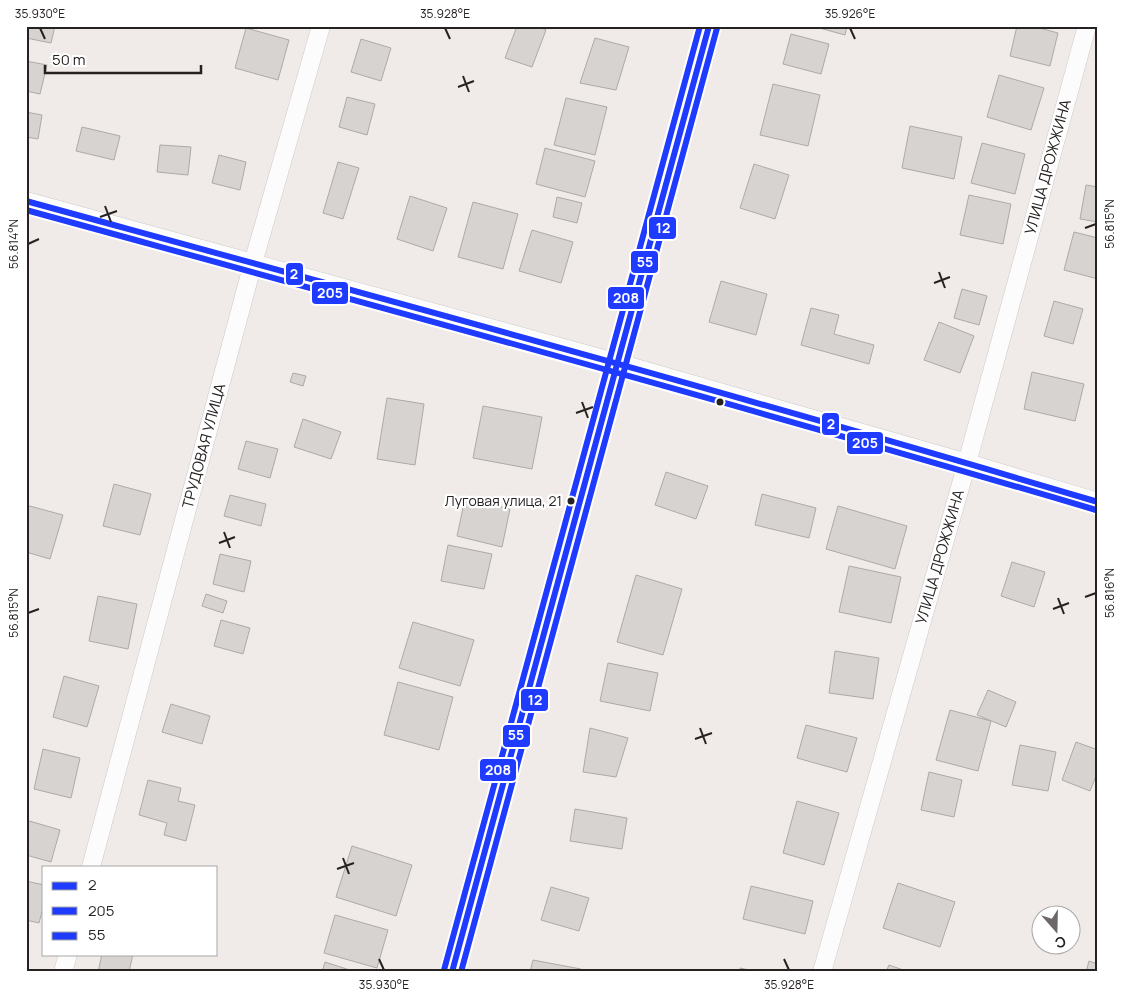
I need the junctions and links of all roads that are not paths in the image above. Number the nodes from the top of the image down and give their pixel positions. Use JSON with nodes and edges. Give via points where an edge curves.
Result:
{"nodes":[{"id":1,"x":321,"y":26,"type":"edge"},
{"id":2,"x":709,"y":26,"type":"edge"},
{"id":3,"x":1087,"y":26,"type":"edge"},
{"id":4,"x":26,"y":201,"type":"edge"},
{"id":5,"x":253,"y":263,"type":"junction"},
{"id":6,"x":618,"y":363,"type":"junction"},
{"id":7,"x":967,"y":463,"type":"junction"},
{"id":8,"x":1098,"y":502,"type":"edge"},
{"id":9,"x":92,"y":866,"type":"edge"},
{"id":10,"x":67,"y":956,"type":"edge"},
{"id":11,"x":63,"y":972,"type":"edge"},
{"id":12,"x":452,"y":972,"type":"edge"},
{"id":13,"x":822,"y":972,"type":"edge"}],
"edges":[{"from":1,"to":5,"type":"street","name":"ТРУДОВАЯ УЛИЦА"},
{"from":2,"to":6,"type":"street"},
{"from":3,"to":7,"type":"street","name":"УЛИЦА ДРОЖЖИНА"},
{"from":4,"to":5,"type":"street"},
{"from":5,"to":6,"type":"street"},
{"from":5,"to":9,"type":"street","name":"ТРУДОВАЯ УЛИЦА"},
{"from":6,"to":7,"type":"street"},
{"from":6,"to":12,"type":"street"},
{"from":7,"to":8,"type":"street"},
{"from":7,"to":13,"type":"street","name":"УЛИЦА ДРОЖЖИНА"},
{"from":10,"to":11,"type":"street"}]}
